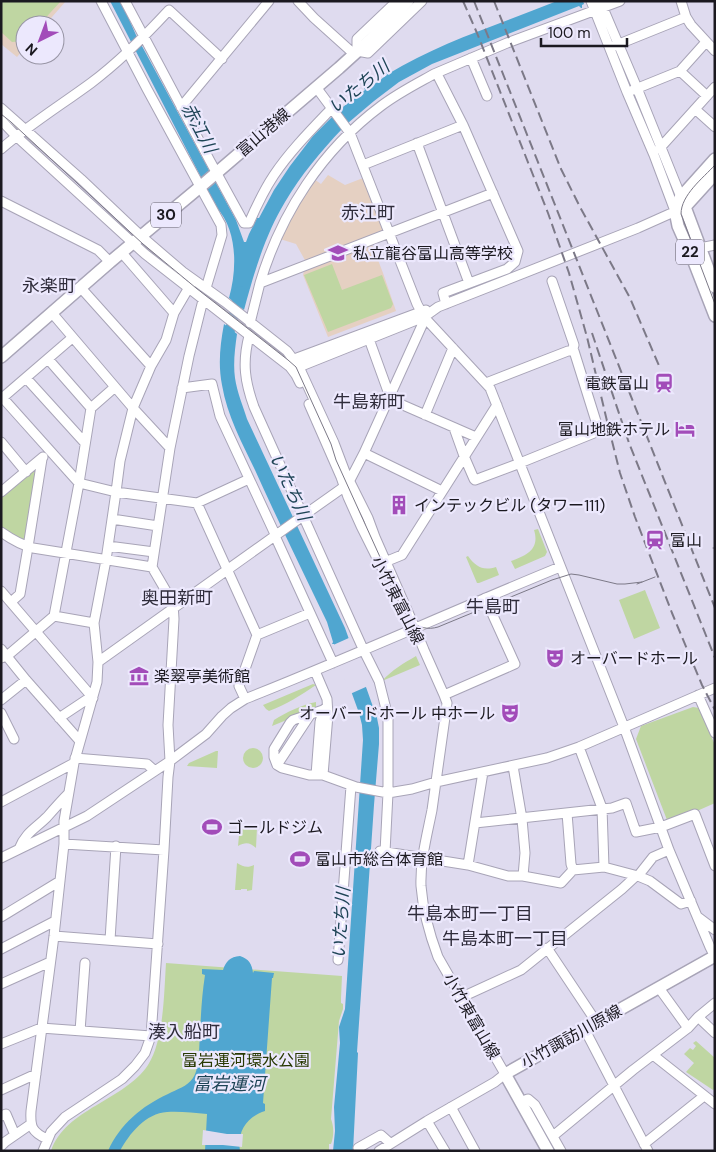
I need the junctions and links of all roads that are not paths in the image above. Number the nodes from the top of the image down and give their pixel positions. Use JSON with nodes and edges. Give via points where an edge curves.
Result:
{"nodes":[{"id":1,"x":101,"y":1,"type":"edge"},
{"id":2,"x":125,"y":1,"type":"edge"},
{"id":3,"x":269,"y":1,"type":"edge"},
{"id":4,"x":298,"y":1,"type":"edge"},
{"id":5,"x":397,"y":1,"type":"edge"},
{"id":6,"x":408,"y":1,"type":"edge"},
{"id":7,"x":422,"y":1,"type":"edge"},
{"id":8,"x":620,"y":1,"type":"edge"},
{"id":9,"x":682,"y":1,"type":"edge"},
{"id":10,"x":596,"y":5,"type":"edge"},
{"id":11,"x":686,"y":17,"type":"junction"},
{"id":12,"x":143,"y":38,"type":"junction"},
{"id":13,"x":706,"y":42,"type":"junction"},
{"id":14,"x":619,"y":44,"type":"junction"},
{"id":15,"x":609,"y":48,"type":"junction"},
{"id":16,"x":130,"y":50,"type":"junction"},
{"id":17,"x":715,"y":51,"type":"edge"},
{"id":18,"x":356,"y":52,"type":"junction"},
{"id":19,"x":471,"y":58,"type":"junction"},
{"id":20,"x":222,"y":59,"type":"junction"},
{"id":21,"x":680,"y":71,"type":"junction"},
{"id":22,"x":434,"y":74,"type":"junction"},
{"id":23,"x":316,"y":87,"type":"junction"},
{"id":24,"x":715,"y":87,"type":"edge"},
{"id":25,"x":637,"y":88,"type":"junction"},
{"id":26,"x":626,"y":92,"type":"junction"},
{"id":27,"x":487,"y":96,"type":"dead end"},
{"id":28,"x":707,"y":96,"type":"junction"},
{"id":29,"x":181,"y":106,"type":"junction"},
{"id":30,"x":1,"y":108,"type":"edge"},
{"id":31,"x":694,"y":108,"type":"junction"},
{"id":32,"x":333,"y":109,"type":"junction"},
{"id":33,"x":1,"y":120,"type":"edge"},
{"id":34,"x":463,"y":125,"type":"junction"},
{"id":35,"x":715,"y":126,"type":"edge"},
{"id":36,"x":25,"y":129,"type":"junction"},
{"id":37,"x":348,"y":130,"type":"junction"},
{"id":38,"x":16,"y":136,"type":"junction"},
{"id":39,"x":417,"y":144,"type":"junction"},
{"id":40,"x":661,"y":146,"type":"junction"},
{"id":41,"x":1,"y":149,"type":"edge"},
{"id":42,"x":654,"y":155,"type":"junction"},
{"id":43,"x":715,"y":159,"type":"edge"},
{"id":44,"x":363,"y":165,"type":"junction"},
{"id":45,"x":215,"y":174,"type":"junction"},
{"id":46,"x":715,"y":174,"type":"edge"},
{"id":47,"x":201,"y":186,"type":"junction"},
{"id":48,"x":493,"y":193,"type":"junction"},
{"id":49,"x":1,"y":201,"type":"edge"},
{"id":50,"x":681,"y":205,"type":"junction"},
{"id":51,"x":443,"y":212,"type":"junction"},
{"id":52,"x":389,"y":234,"type":"junction"},
{"id":53,"x":137,"y":240,"type":"junction"},
{"id":54,"x":715,"y":245,"type":"edge"},
{"id":55,"x":700,"y":248,"type":"junction"},
{"id":56,"x":122,"y":253,"type":"junction"},
{"id":57,"x":110,"y":262,"type":"junction"},
{"id":58,"x":194,"y":280,"type":"junction"},
{"id":59,"x":552,"y":281,"type":"dead end"},
{"id":60,"x":260,"y":283,"type":"junction"},
{"id":61,"x":469,"y":283,"type":"junction"},
{"id":62,"x":715,"y":287,"type":"edge"},
{"id":63,"x":81,"y":288,"type":"junction"},
{"id":64,"x":188,"y":288,"type":"junction"},
{"id":65,"x":206,"y":288,"type":"junction"},
{"id":66,"x":203,"y":300,"type":"junction"},
{"id":67,"x":442,"y":306,"type":"junction"},
{"id":68,"x":52,"y":313,"type":"junction"},
{"id":69,"x":174,"y":313,"type":"junction"},
{"id":70,"x":422,"y":314,"type":"junction"},
{"id":71,"x":715,"y":316,"type":"edge"},
{"id":72,"x":248,"y":321,"type":"junction"},
{"id":73,"x":246,"y":334,"type":"junction"},
{"id":74,"x":72,"y":338,"type":"junction"},
{"id":75,"x":369,"y":339,"type":"junction"},
{"id":76,"x":454,"y":348,"type":"junction"},
{"id":77,"x":572,"y":351,"type":"junction"},
{"id":78,"x":1,"y":357,"type":"edge"},
{"id":79,"x":48,"y":359,"type":"junction"},
{"id":80,"x":294,"y":365,"type":"junction"},
{"id":81,"x":151,"y":366,"type":"junction"},
{"id":82,"x":26,"y":378,"type":"junction"},
{"id":83,"x":486,"y":383,"type":"junction"},
{"id":84,"x":115,"y":387,"type":"junction"},
{"id":85,"x":182,"y":388,"type":"junction"},
{"id":86,"x":2,"y":398,"type":"edge"},
{"id":87,"x":389,"y":398,"type":"junction"},
{"id":88,"x":497,"y":405,"type":"junction"},
{"id":89,"x":91,"y":408,"type":"junction"},
{"id":90,"x":133,"y":408,"type":"junction"},
{"id":91,"x":425,"y":415,"type":"junction"},
{"id":92,"x":454,"y":428,"type":"junction"},
{"id":93,"x":476,"y":437,"type":"junction"},
{"id":94,"x":1,"y":442,"type":"edge"},
{"id":95,"x":86,"y":443,"type":"junction"},
{"id":96,"x":170,"y":448,"type":"junction"},
{"id":97,"x":51,"y":452,"type":"junction"},
{"id":98,"x":364,"y":453,"type":"junction"},
{"id":99,"x":464,"y":456,"type":"junction"},
{"id":100,"x":42,"y":459,"type":"junction"},
{"id":101,"x":519,"y":463,"type":"junction"},
{"id":102,"x":26,"y":472,"type":"junction"},
{"id":103,"x":249,"y":479,"type":"junction"},
{"id":104,"x":79,"y":483,"type":"junction"},
{"id":105,"x":347,"y":483,"type":"junction"},
{"id":106,"x":2,"y":489,"type":"edge"},
{"id":107,"x":442,"y":491,"type":"junction"},
{"id":108,"x":116,"y":492,"type":"junction"},
{"id":109,"x":162,"y":498,"type":"junction"},
{"id":110,"x":197,"y":503,"type":"junction"},
{"id":111,"x":301,"y":517,"type":"junction"},
{"id":112,"x":112,"y":519,"type":"junction"},
{"id":113,"x":158,"y":526,"type":"junction"},
{"id":114,"x":1,"y":532,"type":"edge"},
{"id":115,"x":277,"y":534,"type":"junction"},
{"id":116,"x":108,"y":546,"type":"junction"},
{"id":117,"x":28,"y":547,"type":"junction"},
{"id":118,"x":154,"y":552,"type":"junction"},
{"id":119,"x":66,"y":553,"type":"junction"},
{"id":120,"x":106,"y":560,"type":"junction"},
{"id":121,"x":383,"y":563,"type":"junction"},
{"id":122,"x":152,"y":567,"type":"junction"},
{"id":123,"x":560,"y":567,"type":"junction"},
{"id":124,"x":227,"y":569,"type":"junction"},
{"id":125,"x":1,"y":591,"type":"edge"},
{"id":126,"x":485,"y":598,"type":"junction"},
{"id":127,"x":11,"y":602,"type":"junction"},
{"id":128,"x":173,"y":607,"type":"junction"},
{"id":129,"x":310,"y":613,"type":"junction"},
{"id":130,"x":54,"y":616,"type":"junction"},
{"id":131,"x":94,"y":622,"type":"junction"},
{"id":132,"x":413,"y":629,"type":"junction"},
{"id":133,"x":36,"y":630,"type":"junction"},
{"id":134,"x":257,"y":635,"type":"junction"},
{"id":135,"x":362,"y":651,"type":"junction"},
{"id":136,"x":3,"y":654,"type":"edge"},
{"id":137,"x":98,"y":662,"type":"junction"},
{"id":138,"x":334,"y":663,"type":"junction"},
{"id":139,"x":315,"y":671,"type":"junction"},
{"id":140,"x":26,"y":680,"type":"junction"},
{"id":141,"x":715,"y":688,"type":"edge"},
{"id":142,"x":444,"y":695,"type":"junction"},
{"id":143,"x":698,"y":695,"type":"junction"},
{"id":144,"x":93,"y":698,"type":"junction"},
{"id":145,"x":245,"y":699,"type":"junction"},
{"id":146,"x":1,"y":700,"type":"edge"},
{"id":147,"x":325,"y":709,"type":"junction"},
{"id":148,"x":1,"y":713,"type":"edge"},
{"id":149,"x":59,"y":718,"type":"junction"},
{"id":150,"x":624,"y":727,"type":"junction"},
{"id":151,"x":715,"y":733,"type":"edge"},
{"id":152,"x":14,"y":738,"type":"dead end"},
{"id":153,"x":80,"y":740,"type":"junction"},
{"id":154,"x":578,"y":747,"type":"junction"},
{"id":155,"x":74,"y":760,"type":"junction"},
{"id":156,"x":170,"y":761,"type":"junction"},
{"id":157,"x":513,"y":766,"type":"junction"},
{"id":158,"x":155,"y":771,"type":"junction"},
{"id":159,"x":483,"y":772,"type":"junction"},
{"id":160,"x":320,"y":775,"type":"junction"},
{"id":161,"x":436,"y":782,"type":"junction"},
{"id":162,"x":353,"y":787,"type":"junction"},
{"id":163,"x":384,"y":792,"type":"junction"},
{"id":164,"x":69,"y":793,"type":"junction"},
{"id":165,"x":1,"y":802,"type":"edge"},
{"id":166,"x":602,"y":808,"type":"junction"},
{"id":167,"x":567,"y":813,"type":"junction"},
{"id":168,"x":522,"y":819,"type":"junction"},
{"id":169,"x":475,"y":823,"type":"junction"},
{"id":170,"x":64,"y":827,"type":"junction"},
{"id":171,"x":661,"y":827,"type":"junction"},
{"id":172,"x":64,"y":844,"type":"junction"},
{"id":173,"x":116,"y":846,"type":"junction"},
{"id":174,"x":19,"y":849,"type":"junction"},
{"id":175,"x":164,"y":850,"type":"junction"},
{"id":176,"x":669,"y":850,"type":"junction"},
{"id":177,"x":1,"y":858,"type":"edge"},
{"id":178,"x":424,"y":858,"type":"junction"},
{"id":179,"x":468,"y":865,"type":"junction"},
{"id":180,"x":715,"y":866,"type":"edge"},
{"id":181,"x":604,"y":867,"type":"junction"},
{"id":182,"x":573,"y":870,"type":"junction"},
{"id":183,"x":523,"y":876,"type":"junction"},
{"id":184,"x":638,"y":876,"type":"junction"},
{"id":185,"x":60,"y":881,"type":"junction"},
{"id":186,"x":690,"y":902,"type":"junction"},
{"id":187,"x":1,"y":917,"type":"edge"},
{"id":188,"x":697,"y":917,"type":"junction"},
{"id":189,"x":55,"y":921,"type":"junction"},
{"id":190,"x":715,"y":930,"type":"edge"},
{"id":191,"x":54,"y":936,"type":"junction"},
{"id":192,"x":110,"y":940,"type":"junction"},
{"id":193,"x":158,"y":944,"type":"junction"},
{"id":194,"x":547,"y":948,"type":"junction"},
{"id":195,"x":1,"y":949,"type":"edge"},
{"id":196,"x":714,"y":957,"type":"edge"},
{"id":197,"x":338,"y":960,"type":"dead end"},
{"id":198,"x":50,"y":962,"type":"junction"},
{"id":199,"x":85,"y":963,"type":"dead end"},
{"id":200,"x":1,"y":984,"type":"edge"},
{"id":201,"x":659,"y":988,"type":"junction"},
{"id":202,"x":460,"y":998,"type":"junction"},
{"id":203,"x":715,"y":1002,"type":"edge"},
{"id":204,"x":698,"y":1017,"type":"junction"},
{"id":205,"x":597,"y":1023,"type":"junction"},
{"id":206,"x":41,"y":1028,"type":"junction"},
{"id":207,"x":688,"y":1028,"type":"junction"},
{"id":208,"x":585,"y":1030,"type":"junction"},
{"id":209,"x":80,"y":1031,"type":"junction"},
{"id":210,"x":715,"y":1033,"type":"edge"},
{"id":211,"x":151,"y":1036,"type":"junction"},
{"id":212,"x":1,"y":1044,"type":"edge"},
{"id":213,"x":654,"y":1054,"type":"junction"},
{"id":214,"x":36,"y":1074,"type":"junction"},
{"id":215,"x":505,"y":1074,"type":"junction"},
{"id":216,"x":614,"y":1086,"type":"junction"},
{"id":217,"x":1,"y":1090,"type":"edge"},
{"id":218,"x":704,"y":1096,"type":"junction"},
{"id":219,"x":520,"y":1102,"type":"junction"},
{"id":220,"x":715,"y":1104,"type":"edge"},
{"id":221,"x":451,"y":1107,"type":"junction"},
{"id":222,"x":1,"y":1116,"type":"edge"},
{"id":223,"x":427,"y":1120,"type":"junction"},
{"id":224,"x":30,"y":1124,"type":"junction"},
{"id":225,"x":16,"y":1135,"type":"junction"},
{"id":226,"x":553,"y":1136,"type":"junction"},
{"id":227,"x":48,"y":1140,"type":"junction"},
{"id":228,"x":390,"y":1143,"type":"junction"},
{"id":229,"x":1,"y":1146,"type":"edge"},
{"id":230,"x":646,"y":1147,"type":"edge"},
{"id":231,"x":358,"y":1148,"type":"dead end"},
{"id":232,"x":43,"y":1151,"type":"edge"},
{"id":233,"x":378,"y":1151,"type":"edge"},
{"id":234,"x":444,"y":1151,"type":"edge"},
{"id":235,"x":475,"y":1151,"type":"edge"},
{"id":236,"x":548,"y":1151,"type":"edge"},
{"id":237,"x":561,"y":1151,"type":"edge"}],
"edges":[{"from":1,"to":16,"type":"street"},
{"from":2,"to":12,"type":"street"},
{"from":3,"to":20,"type":"street"},
{"from":4,"to":18,"type":"street"},
{"from":5,"to":18,"type":"street","via":[[357,39]]},
{"from":6,"to":18,"type":"main road","name":"富山港線","number":"30"},
{"from":7,"to":18,"type":"street","via":[[368,53]]},
{"from":8,"to":10,"type":"street"},
{"from":9,"to":11,"type":"street"},
{"from":10,"to":14,"type":"street"},
{"from":10,"to":15,"type":"street"},
{"from":10,"to":19,"type":"street"},
{"from":11,"to":13,"type":"street"},
{"from":11,"to":14,"type":"street"},
{"from":12,"to":16,"type":"street"},
{"from":12,"to":20,"type":"street","via":[[169,10]]},
{"from":12,"to":29,"type":"street"},
{"from":13,"to":17,"type":"street"},
{"from":13,"to":21,"type":"street"},
{"from":14,"to":15,"type":"street"},
{"from":14,"to":25,"type":"street"},
{"from":15,"to":26,"type":"street"},
{"from":16,"to":36,"type":"street","via":[[91,83]]},
{"from":16,"to":47,"type":"street","via":[[147,89]]},
{"from":18,"to":23,"type":"main road","name":"富山港線","number":"30"},
{"from":19,"to":22,"type":"street"},
{"from":19,"to":27,"type":"street"},
{"from":20,"to":29,"type":"street"},
{"from":21,"to":25,"type":"street"},
{"from":21,"to":28,"type":"street"},
{"from":22,"to":34,"type":"street"},
{"from":22,"to":37,"type":"street"},
{"from":23,"to":32,"type":"street"},
{"from":23,"to":45,"type":"main road","name":"富山港線","number":"30"},
{"from":24,"to":28,"type":"street"},
{"from":25,"to":26,"type":"street"},
{"from":25,"to":40,"type":"street"},
{"from":26,"to":42,"type":"street"},
{"from":28,"to":31,"type":"street"},
{"from":29,"to":45,"type":"street"},
{"from":30,"to":36,"type":"street"},
{"from":31,"to":35,"type":"street"},
{"from":31,"to":40,"type":"street"},
{"from":32,"to":37,"type":"street"},
{"from":32,"to":45,"type":"street","via":[[274,175],[249,223],[244,223]]},
{"from":33,"to":38,"type":"street"},
{"from":34,"to":39,"type":"street"},
{"from":34,"to":48,"type":"street"},
{"from":36,"to":38,"type":"street"},
{"from":36,"to":53,"type":"street"},
{"from":37,"to":44,"type":"street"},
{"from":37,"to":60,"type":"street","via":[[310,178],[280,230]]},
{"from":38,"to":41,"type":"street"},
{"from":38,"to":53,"type":"street"},
{"from":39,"to":44,"type":"street"},
{"from":39,"to":51,"type":"street"},
{"from":40,"to":42,"type":"street"},
{"from":40,"to":50,"type":"street"},
{"from":42,"to":50,"type":"street"},
{"from":43,"to":50,"type":"main road"},
{"from":44,"to":52,"type":"street"},
{"from":45,"to":47,"type":"main road","name":"富山港線","number":"30"},
{"from":46,"to":50,"type":"main road"},
{"from":47,"to":53,"type":"main road","name":"富山港線","number":"30"},
{"from":47,"to":65,"type":"street","via":[[221,225],[222,234]]},
{"from":48,"to":51,"type":"street"},
{"from":48,"to":61,"type":"street","via":[[518,251],[515,262],[506,269]]},
{"from":49,"to":57,"type":"street","via":[[98,250]]},
{"from":50,"to":55,"type":"main road","number":"22"},
{"from":50,"to":67,"type":"street","via":[[613,239]]},
{"from":50,"to":71,"type":"main road","number":"22","via":[[678,226]]},
{"from":51,"to":52,"type":"street"},
{"from":51,"to":61,"type":"street"},
{"from":52,"to":60,"type":"street"},
{"from":52,"to":70,"type":"street"},
{"from":53,"to":56,"type":"main road","name":"富山港線","number":"30"},
{"from":53,"to":58,"type":"street","name":"小竹東富山線"},
{"from":53,"to":64,"type":"street","name":"小竹東富山線"},
{"from":54,"to":55,"type":"street"},
{"from":55,"to":62,"type":"main road","number":"22"},
{"from":56,"to":57,"type":"main road","name":"富山港線","number":"30"},
{"from":56,"to":69,"type":"street"},
{"from":57,"to":63,"type":"main road","name":"富山港線","number":"30"},
{"from":58,"to":64,"type":"street"},
{"from":58,"to":65,"type":"street","name":"小竹東富山線"},
{"from":59,"to":77,"type":"street","via":[[574,345]]},
{"from":60,"to":72,"type":"street"},
{"from":61,"to":67,"type":"street","via":[[443,292]]},
{"from":63,"to":68,"type":"main road","name":"富山港線","number":"30"},
{"from":63,"to":81,"type":"street"},
{"from":64,"to":66,"type":"street","name":"小竹東富山線"},
{"from":64,"to":69,"type":"street"},
{"from":65,"to":72,"type":"street","name":"小竹東富山線"},
{"from":66,"to":73,"type":"street","name":"小竹東富山線"},
{"from":66,"to":85,"type":"street"},
{"from":67,"to":70,"type":"street"},
{"from":68,"to":74,"type":"street"},
{"from":68,"to":78,"type":"main road","name":"富山港線","number":"30"},
{"from":69,"to":81,"type":"street","via":[[166,340]]},
{"from":70,"to":75,"type":"street"},
{"from":70,"to":76,"type":"street"},
{"from":70,"to":80,"type":"street"},
{"from":70,"to":87,"type":"street","via":[[423,323]]},
{"from":72,"to":80,"type":"street","name":"小竹東富山線","via":[[287,351]]},
{"from":73,"to":80,"type":"street","name":"小竹東富山線"},
{"from":73,"to":111,"type":"street","via":[[244,356],[249,393]]},
{"from":74,"to":79,"type":"street"},
{"from":74,"to":84,"type":"street"},
{"from":75,"to":80,"type":"street"},
{"from":75,"to":87,"type":"street"},
{"from":76,"to":83,"type":"street"},
{"from":76,"to":91,"type":"street"},
{"from":77,"to":83,"type":"street"},
{"from":77,"to":101,"type":"street","via":[[600,431]]},
{"from":79,"to":82,"type":"street"},
{"from":79,"to":89,"type":"street"},
{"from":80,"to":105,"type":"street","name":"小竹東富山線"},
{"from":81,"to":90,"type":"street"},
{"from":82,"to":86,"type":"street"},
{"from":82,"to":95,"type":"street"},
{"from":83,"to":88,"type":"street"},
{"from":84,"to":89,"type":"street"},
{"from":84,"to":90,"type":"street"},
{"from":85,"to":96,"type":"street"},
{"from":85,"to":103,"type":"street","via":[[212,384],[220,416]]},
{"from":86,"to":97,"type":"street"},
{"from":87,"to":91,"type":"street"},
{"from":87,"to":98,"type":"street"},
{"from":88,"to":93,"type":"street"},
{"from":88,"to":101,"type":"street"},
{"from":89,"to":95,"type":"street"},
{"from":90,"to":96,"type":"street"},
{"from":90,"to":108,"type":"street"},
{"from":91,"to":92,"type":"street"},
{"from":92,"to":93,"type":"street"},
{"from":92,"to":99,"type":"street"},
{"from":93,"to":99,"type":"street"},
{"from":94,"to":102,"type":"street"},
{"from":95,"to":104,"type":"street"},
{"from":96,"to":109,"type":"street"},
{"from":97,"to":100,"type":"street"},
{"from":97,"to":104,"type":"street"},
{"from":98,"to":105,"type":"street"},
{"from":98,"to":107,"type":"street"},
{"from":99,"to":101,"type":"street","via":[[475,480]]},
{"from":99,"to":107,"type":"street"},
{"from":100,"to":102,"type":"street"},
{"from":100,"to":117,"type":"street"},
{"from":101,"to":123,"type":"street"},
{"from":102,"to":106,"type":"street"},
{"from":103,"to":110,"type":"street"},
{"from":103,"to":115,"type":"street"},
{"from":104,"to":108,"type":"street"},
{"from":104,"to":119,"type":"street"},
{"from":105,"to":111,"type":"street"},
{"from":105,"to":121,"type":"street","name":"小竹東富山線","via":[[348,497],[360,526]]},
{"from":107,"to":121,"type":"street","via":[[402,555]]},
{"from":108,"to":109,"type":"street"},
{"from":108,"to":112,"type":"street"},
{"from":109,"to":110,"type":"street"},
{"from":109,"to":113,"type":"street"},
{"from":110,"to":124,"type":"street"},
{"from":111,"to":115,"type":"street"},
{"from":111,"to":135,"type":"street"},
{"from":112,"to":113,"type":"street"},
{"from":112,"to":116,"type":"street"},
{"from":113,"to":118,"type":"street"},
{"from":114,"to":117,"type":"street"},
{"from":115,"to":124,"type":"street"},
{"from":115,"to":129,"type":"street"},
{"from":116,"to":118,"type":"street"},
{"from":116,"to":120,"type":"street"},
{"from":117,"to":119,"type":"street"},
{"from":117,"to":127,"type":"street","via":[[20,594]]},
{"from":118,"to":122,"type":"street"},
{"from":119,"to":120,"type":"street"},
{"from":119,"to":130,"type":"street"},
{"from":120,"to":122,"type":"street"},
{"from":120,"to":131,"type":"street"},
{"from":121,"to":132,"type":"street","name":"小竹東富山線"},
{"from":122,"to":128,"type":"street"},
{"from":123,"to":126,"type":"street"},
{"from":123,"to":150,"type":"street"},
{"from":124,"to":128,"type":"street"},
{"from":124,"to":134,"type":"street"},
{"from":125,"to":127,"type":"street"},
{"from":126,"to":132,"type":"street"},
{"from":126,"to":142,"type":"street","via":[[515,664]]},
{"from":127,"to":133,"type":"street"},
{"from":128,"to":137,"type":"street"},
{"from":128,"to":156,"type":"street","via":[[168,725]]},
{"from":129,"to":134,"type":"street"},
{"from":129,"to":138,"type":"street"},
{"from":130,"to":131,"type":"street"},
{"from":130,"to":133,"type":"street"},
{"from":131,"to":137,"type":"street"},
{"from":132,"to":135,"type":"street"},
{"from":132,"to":142,"type":"street","name":"小竹東富山線"},
{"from":133,"to":136,"type":"street"},
{"from":133,"to":144,"type":"street"},
{"from":134,"to":145,"type":"street","via":[[239,686]]},
{"from":135,"to":138,"type":"street"},
{"from":135,"to":163,"type":"street","via":[[380,681],[388,717]]},
{"from":136,"to":140,"type":"street"},
{"from":137,"to":144,"type":"street"},
{"from":138,"to":139,"type":"street"},
{"from":139,"to":145,"type":"street"},
{"from":139,"to":147,"type":"street","via":[[327,699]]},
{"from":140,"to":146,"type":"street"},
{"from":140,"to":149,"type":"street"},
{"from":141,"to":143,"type":"street"},
{"from":142,"to":161,"type":"street","name":"小竹東富山線","via":[[447,703]]},
{"from":143,"to":150,"type":"street"},
{"from":143,"to":151,"type":"street"},
{"from":144,"to":149,"type":"street"},
{"from":144,"to":153,"type":"street"},
{"from":145,"to":156,"type":"street"},
{"from":147,"to":160,"type":"street","via":[[328,715]]},
{"from":147,"to":160,"type":"street","via":[[293,720],[274,749],[277,765],[282,768]]},
{"from":148,"to":152,"type":"street"},
{"from":149,"to":153,"type":"street"},
{"from":150,"to":154,"type":"street"},
{"from":150,"to":171,"type":"street"},
{"from":153,"to":155,"type":"street"},
{"from":154,"to":157,"type":"street"},
{"from":154,"to":166,"type":"street"},
{"from":155,"to":158,"type":"street","via":[[148,764]]},
{"from":155,"to":164,"type":"street"},
{"from":155,"to":165,"type":"street"},
{"from":156,"to":158,"type":"street"},
{"from":156,"to":175,"type":"street"},
{"from":157,"to":159,"type":"street"},
{"from":157,"to":168,"type":"street"},
{"from":158,"to":170,"type":"street","via":[[88,816]]},
{"from":159,"to":161,"type":"street"},
{"from":159,"to":169,"type":"street"},
{"from":160,"to":162,"type":"street"},
{"from":161,"to":163,"type":"street"},
{"from":161,"to":178,"type":"street","name":"小竹東富山線"},
{"from":162,"to":163,"type":"street"},
{"from":162,"to":197,"type":"street"},
{"from":163,"to":178,"type":"street","via":[[382,852]]},
{"from":164,"to":170,"type":"street"},
{"from":164,"to":174,"type":"street","via":[[26,835]]},
{"from":166,"to":167,"type":"street"},
{"from":166,"to":171,"type":"street","via":[[626,803],[636,832]]},
{"from":166,"to":181,"type":"street"},
{"from":167,"to":168,"type":"street"},
{"from":167,"to":182,"type":"street"},
{"from":168,"to":169,"type":"street"},
{"from":168,"to":183,"type":"street"},
{"from":169,"to":179,"type":"street"},
{"from":170,"to":172,"type":"street"},
{"from":170,"to":174,"type":"street"},
{"from":171,"to":176,"type":"street"},
{"from":171,"to":180,"type":"street","via":[[695,814]]},
{"from":172,"to":173,"type":"street"},
{"from":172,"to":185,"type":"street"},
{"from":173,"to":175,"type":"street"},
{"from":173,"to":192,"type":"street"},
{"from":174,"to":177,"type":"street"},
{"from":175,"to":193,"type":"street"},
{"from":176,"to":184,"type":"street","via":[[653,857]]},
{"from":176,"to":186,"type":"street"},
{"from":178,"to":179,"type":"street"},
{"from":178,"to":202,"type":"street","name":"小竹東富山線","via":[[421,884],[424,912],[438,957]]},
{"from":179,"to":183,"type":"street","via":[[508,876]]},
{"from":181,"to":182,"type":"street"},
{"from":181,"to":184,"type":"street"},
{"from":182,"to":183,"type":"street","via":[[561,883]]},
{"from":184,"to":186,"type":"street","via":[[682,904]]},
{"from":184,"to":194,"type":"street"},
{"from":185,"to":187,"type":"street"},
{"from":185,"to":189,"type":"street"},
{"from":186,"to":188,"type":"street"},
{"from":188,"to":190,"type":"street"},
{"from":188,"to":196,"type":"street"},
{"from":189,"to":191,"type":"street"},
{"from":189,"to":195,"type":"street"},
{"from":191,"to":192,"type":"street"},
{"from":191,"to":198,"type":"street"},
{"from":192,"to":193,"type":"street"},
{"from":193,"to":211,"type":"street"},
{"from":194,"to":202,"type":"street","via":[[520,970]]},
{"from":194,"to":205,"type":"street"},
{"from":196,"to":201,"type":"main road","name":"小竹諏訪川原線"},
{"from":198,"to":200,"type":"street"},
{"from":198,"to":206,"type":"street"},
{"from":199,"to":209,"type":"street"},
{"from":201,"to":205,"type":"main road","name":"小竹諏訪川原線"},
{"from":201,"to":207,"type":"street"},
{"from":202,"to":215,"type":"street","name":"小竹東富山線"},
{"from":203,"to":204,"type":"street"},
{"from":204,"to":207,"type":"street"},
{"from":204,"to":210,"type":"street"},
{"from":205,"to":208,"type":"main road","name":"小竹諏訪川原線"},
{"from":206,"to":209,"type":"street"},
{"from":206,"to":212,"type":"street"},
{"from":206,"to":214,"type":"street"},
{"from":207,"to":213,"type":"street"},
{"from":208,"to":215,"type":"main road","name":"小竹諏訪川原線"},
{"from":208,"to":216,"type":"street"},
{"from":209,"to":211,"type":"street"},
{"from":211,"to":227,"type":"street","via":[[145,1054],[135,1066],[122,1079],[65,1117]]},
{"from":213,"to":216,"type":"street"},
{"from":213,"to":218,"type":"street"},
{"from":214,"to":217,"type":"street"},
{"from":214,"to":224,"type":"street"},
{"from":215,"to":219,"type":"main road","name":"小竹諏訪川原線"},
{"from":215,"to":221,"type":"street"},
{"from":216,"to":226,"type":"street"},
{"from":216,"to":230,"type":"street"},
{"from":218,"to":220,"type":"street"},
{"from":218,"to":230,"type":"street"},
{"from":219,"to":226,"type":"street","via":[[528,1099],[535,1105]]},
{"from":219,"to":236,"type":"main road","name":"小竹諏訪川原線"},
{"from":221,"to":223,"type":"street"},
{"from":221,"to":235,"type":"street"},
{"from":222,"to":225,"type":"street","via":[[6,1114]]},
{"from":223,"to":228,"type":"street"},
{"from":223,"to":234,"type":"street"},
{"from":224,"to":225,"type":"street"},
{"from":224,"to":227,"type":"street"},
{"from":225,"to":229,"type":"street"},
{"from":226,"to":237,"type":"street"},
{"from":227,"to":232,"type":"street"},
{"from":228,"to":231,"type":"street","via":[[381,1135]]},
{"from":228,"to":233,"type":"street"}]}
